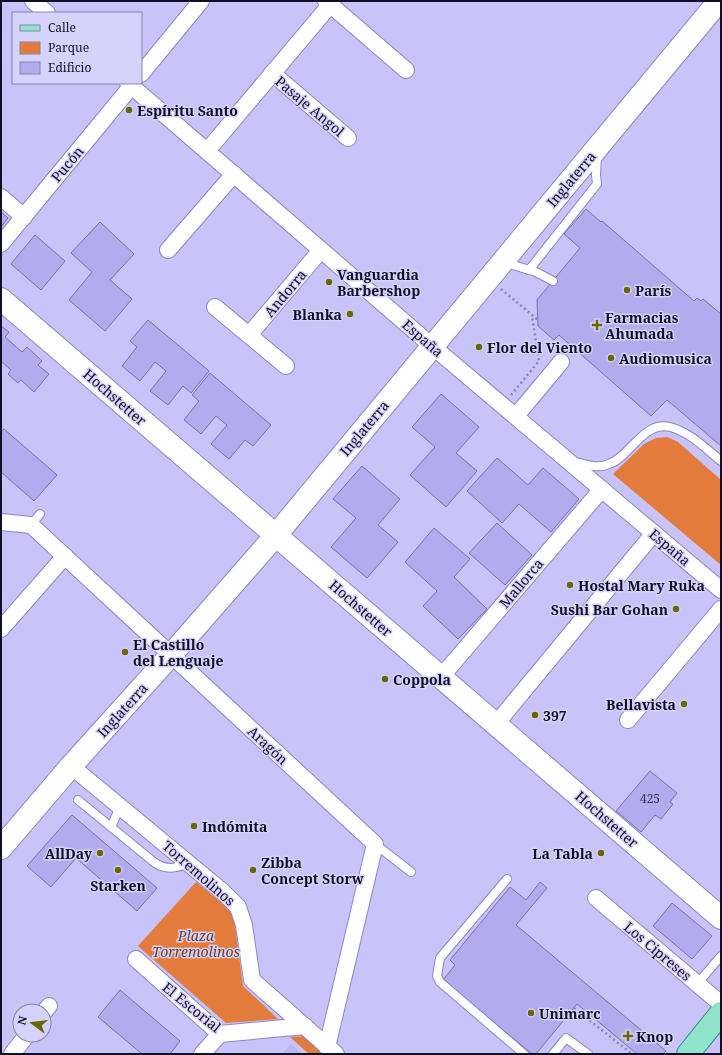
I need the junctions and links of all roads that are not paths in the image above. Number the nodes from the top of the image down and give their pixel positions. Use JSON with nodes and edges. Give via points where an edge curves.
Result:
{"nodes":[{"id":1,"x":33,"y":1,"type":"edge"},
{"id":2,"x":719,"y":1,"type":"edge"},
{"id":3,"x":197,"y":3,"type":"edge"},
{"id":4,"x":328,"y":3,"type":"edge"},
{"id":5,"x":45,"y":12,"type":"edge"},
{"id":6,"x":142,"y":70,"type":"edge"},
{"id":7,"x":406,"y":70,"type":"dead end"},
{"id":8,"x":272,"y":73,"type":"junction"},
{"id":9,"x":131,"y":84,"type":"edge"},
{"id":10,"x":136,"y":84,"type":"edge"},
{"id":11,"x":348,"y":138,"type":"dead end"},
{"id":12,"x":596,"y":148,"type":"junction"},
{"id":13,"x":207,"y":151,"type":"junction"},
{"id":14,"x":234,"y":174,"type":"junction"},
{"id":15,"x":1,"y":197,"type":"edge"},
{"id":16,"x":24,"y":217,"type":"junction"},
{"id":17,"x":1,"y":244,"type":"edge"},
{"id":18,"x":168,"y":250,"type":"dead end"},
{"id":19,"x":321,"y":250,"type":"junction"},
{"id":20,"x":502,"y":262,"type":"junction"},
{"id":21,"x":529,"y":270,"type":"junction"},
{"id":22,"x":553,"y":281,"type":"dead end"},
{"id":23,"x":1,"y":299,"type":"edge"},
{"id":24,"x":215,"y":307,"type":"dead end"},
{"id":25,"x":249,"y":335,"type":"junction"},
{"id":26,"x":432,"y":346,"type":"junction"},
{"id":27,"x":561,"y":362,"type":"dead end"},
{"id":28,"x":286,"y":366,"type":"dead end"},
{"id":29,"x":516,"y":416,"type":"junction"},
{"id":30,"x":569,"y":461,"type":"junction"},
{"id":31,"x":721,"y":462,"type":"edge"},
{"id":32,"x":602,"y":489,"type":"junction"},
{"id":33,"x":1,"y":522,"type":"edge"},
{"id":34,"x":654,"y":533,"type":"junction"},
{"id":35,"x":276,"y":535,"type":"junction"},
{"id":36,"x":65,"y":556,"type":"junction"},
{"id":37,"x":721,"y":590,"type":"edge"},
{"id":38,"x":721,"y":608,"type":"edge"},
{"id":39,"x":1,"y":629,"type":"edge"},
{"id":40,"x":171,"y":655,"type":"junction"},
{"id":41,"x":441,"y":677,"type":"junction"},
{"id":42,"x":628,"y":720,"type":"dead end"},
{"id":43,"x":496,"y":724,"type":"junction"},
{"id":44,"x":71,"y":766,"type":"junction"},
{"id":45,"x":78,"y":800,"type":"dead end"},
{"id":46,"x":120,"y":807,"type":"junction"},
{"id":47,"x":110,"y":827,"type":"junction"},
{"id":48,"x":375,"y":844,"type":"junction"},
{"id":49,"x":1,"y":848,"type":"edge"},
{"id":50,"x":188,"y":863,"type":"junction"},
{"id":51,"x":411,"y":872,"type":"dead end"},
{"id":52,"x":507,"y":879,"type":"dead end"},
{"id":53,"x":596,"y":898,"type":"dead end"},
{"id":54,"x":721,"y":918,"type":"edge"},
{"id":55,"x":721,"y":956,"type":"edge"},
{"id":56,"x":136,"y":959,"type":"dead end"},
{"id":57,"x":697,"y":984,"type":"junction"},
{"id":58,"x":721,"y":1004,"type":"edge"},
{"id":59,"x":721,"y":1013,"type":"edge"},
{"id":60,"x":305,"y":1026,"type":"junction"},
{"id":61,"x":220,"y":1034,"type":"junction"},
{"id":62,"x":21,"y":1043,"type":"edge"},
{"id":63,"x":332,"y":1050,"type":"edge"},
{"id":64,"x":12,"y":1054,"type":"edge"},
{"id":65,"x":202,"y":1054,"type":"edge"},
{"id":66,"x":524,"y":1054,"type":"edge"},
{"id":67,"x":553,"y":1054,"type":"edge"},
{"id":68,"x":588,"y":1054,"type":"edge"},
{"id":69,"x":688,"y":1054,"type":"edge"}],
"edges":[{"from":1,"to":5,"type":"street"},
{"from":2,"to":12,"type":"street","name":"Inglaterra"},
{"from":3,"to":6,"type":"street","name":"Pucón"},
{"from":4,"to":7,"type":"street"},
{"from":4,"to":8,"type":"street"},
{"from":8,"to":11,"type":"street","name":"Pasaje Angol"},
{"from":8,"to":13,"type":"street"},
{"from":9,"to":16,"type":"street","name":"Pucón"},
{"from":10,"to":13,"type":"street","name":"España"},
{"from":12,"to":20,"type":"street","name":"Inglaterra"},
{"from":12,"to":21,"type":"lane","via":[[597,184]]},
{"from":13,"to":14,"type":"street","name":"España"},
{"from":14,"to":18,"type":"street"},
{"from":14,"to":19,"type":"street","name":"España"},
{"from":15,"to":16,"type":"street"},
{"from":16,"to":17,"type":"street","name":"Pucón"},
{"from":19,"to":25,"type":"street","name":"Andorra"},
{"from":19,"to":26,"type":"street","name":"España"},
{"from":20,"to":21,"type":"lane"},
{"from":20,"to":26,"type":"street","name":"Inglaterra"},
{"from":21,"to":22,"type":"lane"},
{"from":23,"to":35,"type":"street","name":"Hochstetter"},
{"from":24,"to":25,"type":"street"},
{"from":25,"to":28,"type":"street"},
{"from":26,"to":29,"type":"street","name":"España"},
{"from":26,"to":35,"type":"street","name":"Inglaterra"},
{"from":27,"to":29,"type":"street"},
{"from":29,"to":30,"type":"street","name":"España"},
{"from":30,"to":31,"type":"lane","via":[[596,467],[610,464],[655,428],[668,426],[685,433]]},
{"from":30,"to":32,"type":"street","name":"España"},
{"from":32,"to":34,"type":"street","name":"España"},
{"from":32,"to":41,"type":"street","name":"Mallorca"},
{"from":33,"to":36,"type":"street","name":"Aragón","via":[[35,520]]},
{"from":34,"to":37,"type":"street","name":"España"},
{"from":34,"to":43,"type":"street"},
{"from":35,"to":40,"type":"street","name":"Inglaterra"},
{"from":35,"to":41,"type":"street","name":"Hochstetter"},
{"from":36,"to":39,"type":"street"},
{"from":36,"to":40,"type":"street","name":"Aragón"},
{"from":38,"to":42,"type":"street"},
{"from":40,"to":44,"type":"street","name":"Inglaterra"},
{"from":40,"to":48,"type":"street","name":"Aragón"},
{"from":41,"to":43,"type":"street","name":"Hochstetter"},
{"from":43,"to":54,"type":"street","name":"Hochstetter"},
{"from":44,"to":46,"type":"street","name":"Torremolinos"},
{"from":44,"to":49,"type":"street","name":"Inglaterra"},
{"from":45,"to":47,"type":"lane"},
{"from":46,"to":47,"type":"lane"},
{"from":46,"to":50,"type":"street","name":"Torremolinos"},
{"from":47,"to":50,"type":"lane","via":[[159,866],[176,868]]},
{"from":48,"to":51,"type":"lane"},
{"from":48,"to":63,"type":"street"},
{"from":50,"to":60,"type":"street","name":"Torremolinos","via":[[238,907],[244,925],[252,980]]},
{"from":52,"to":66,"type":"lane","via":[[440,958],[437,976],[440,982]]},
{"from":53,"to":57,"type":"street","name":"Los Cipreses"},
{"from":55,"to":57,"type":"lane"},
{"from":56,"to":61,"type":"street","name":"El Escorial"},
{"from":57,"to":58,"type":"street","name":"Los Cipreses"},
{"from":59,"to":69,"type":"main road"},
{"from":60,"to":61,"type":"street","name":"El Escorial"},
{"from":60,"to":63,"type":"street","name":"Torremolinos"},
{"from":61,"to":65,"type":"street"},
{"from":62,"to":64,"type":"street"},
{"from":67,"to":68,"type":"lane","via":[[566,1038]]}]}
